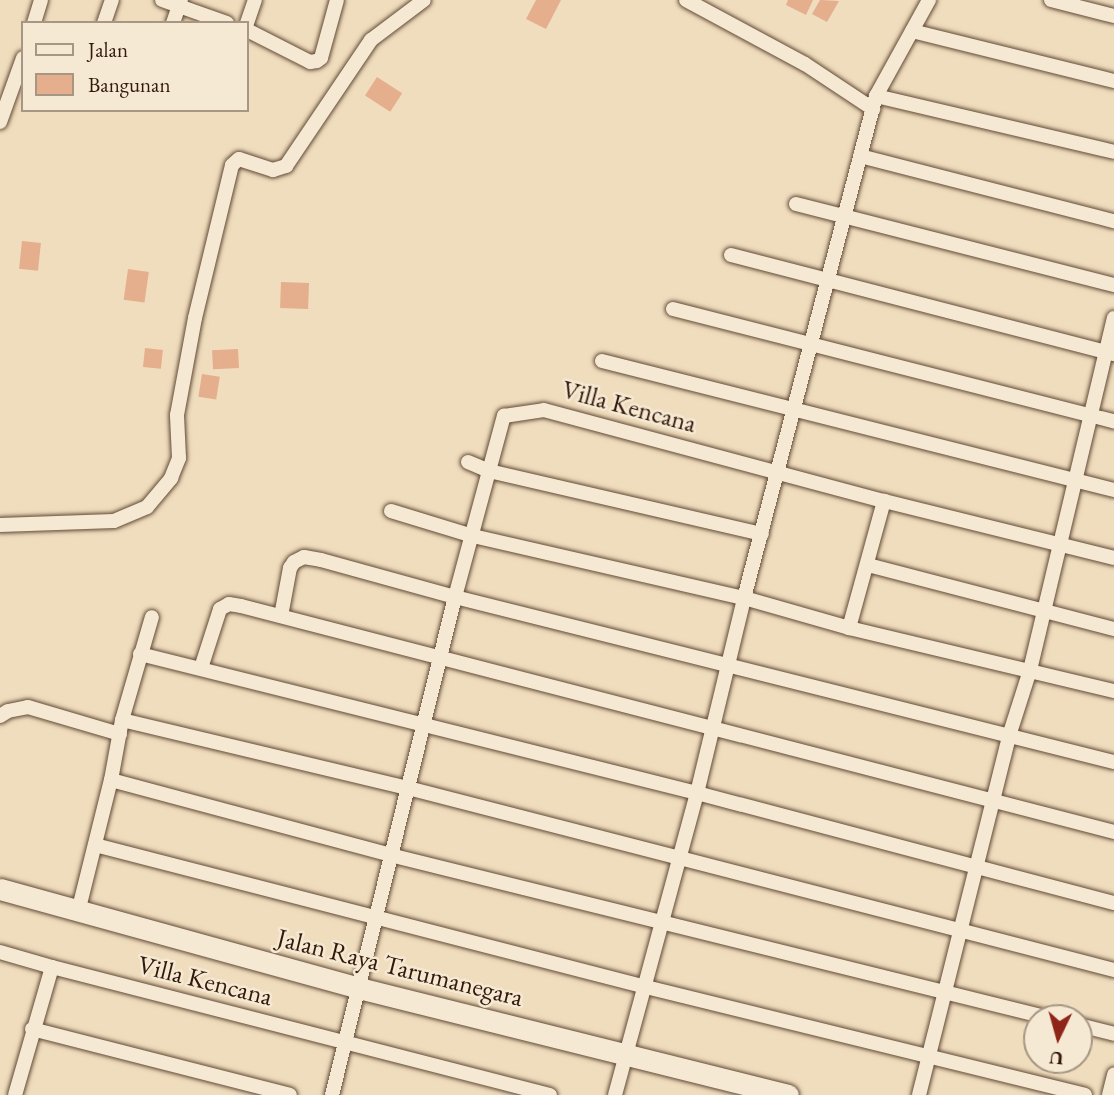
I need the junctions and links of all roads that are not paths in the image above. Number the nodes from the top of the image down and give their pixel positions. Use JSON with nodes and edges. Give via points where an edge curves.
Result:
{"nodes":[{"id":1,"x":41,"y":0,"type":"edge"},
{"id":2,"x":112,"y":0,"type":"edge"},
{"id":3,"x":162,"y":0,"type":"edge"},
{"id":4,"x":255,"y":0,"type":"edge"},
{"id":5,"x":337,"y":0,"type":"edge"},
{"id":6,"x":424,"y":0,"type":"edge"},
{"id":7,"x":685,"y":0,"type":"edge"},
{"id":8,"x":929,"y":0,"type":"edge"},
{"id":9,"x":1051,"y":0,"type":"edge"},
{"id":10,"x":180,"y":3,"type":"edge"},
{"id":11,"x":1114,"y":16,"type":"edge"},
{"id":12,"x":35,"y":21,"type":"edge"},
{"id":13,"x":105,"y":21,"type":"edge"},
{"id":14,"x":174,"y":21,"type":"edge"},
{"id":15,"x":223,"y":21,"type":"edge"},
{"id":16,"x":248,"y":21,"type":"edge"},
{"id":17,"x":248,"y":31,"type":"edge"},
{"id":18,"x":912,"y":31,"type":"junction"},
{"id":19,"x":19,"y":81,"type":"edge"},
{"id":20,"x":1114,"y":81,"type":"edge"},
{"id":21,"x":874,"y":102,"type":"junction"},
{"id":22,"x":0,"y":122,"type":"edge"},
{"id":23,"x":1114,"y":152,"type":"edge"},
{"id":24,"x":860,"y":156,"type":"junction"},
{"id":25,"x":796,"y":204,"type":"dead end"},
{"id":26,"x":845,"y":217,"type":"junction"},
{"id":27,"x":1114,"y":221,"type":"edge"},
{"id":28,"x":731,"y":255,"type":"dead end"},
{"id":29,"x":829,"y":279,"type":"junction"},
{"id":30,"x":1114,"y":285,"type":"edge"},
{"id":31,"x":673,"y":309,"type":"dead end"},
{"id":32,"x":1114,"y":318,"type":"edge"},
{"id":33,"x":811,"y":344,"type":"junction"},
{"id":34,"x":1110,"y":353,"type":"edge"},
{"id":35,"x":602,"y":361,"type":"dead end"},
{"id":36,"x":794,"y":409,"type":"junction"},
{"id":37,"x":1091,"y":415,"type":"junction"},
{"id":38,"x":1114,"y":421,"type":"edge"},
{"id":39,"x":468,"y":462,"type":"dead end"},
{"id":40,"x":489,"y":471,"type":"junction"},
{"id":41,"x":779,"y":472,"type":"junction"},
{"id":42,"x":1076,"y":481,"type":"junction"},
{"id":43,"x":1114,"y":490,"type":"edge"},
{"id":44,"x":884,"y":501,"type":"junction"},
{"id":45,"x":391,"y":511,"type":"dead end"},
{"id":46,"x":0,"y":524,"type":"edge"},
{"id":47,"x":762,"y":534,"type":"junction"},
{"id":48,"x":473,"y":536,"type":"junction"},
{"id":49,"x":1060,"y":545,"type":"junction"},
{"id":50,"x":1114,"y":558,"type":"edge"},
{"id":51,"x":867,"y":565,"type":"junction"},
{"id":52,"x":455,"y":597,"type":"junction"},
{"id":53,"x":744,"y":598,"type":"junction"},
{"id":54,"x":1044,"y":611,"type":"junction"},
{"id":55,"x":281,"y":616,"type":"junction"},
{"id":56,"x":152,"y":617,"type":"dead end"},
{"id":57,"x":849,"y":628,"type":"junction"},
{"id":58,"x":1114,"y":629,"type":"edge"},
{"id":59,"x":140,"y":654,"type":"junction"},
{"id":60,"x":441,"y":658,"type":"junction"},
{"id":61,"x":728,"y":667,"type":"junction"},
{"id":62,"x":201,"y":668,"type":"junction"},
{"id":63,"x":1030,"y":670,"type":"junction"},
{"id":64,"x":1114,"y":691,"type":"edge"},
{"id":65,"x":0,"y":716,"type":"edge"},
{"id":66,"x":425,"y":724,"type":"junction"},
{"id":67,"x":121,"y":727,"type":"junction"},
{"id":68,"x":713,"y":727,"type":"junction"},
{"id":69,"x":1009,"y":736,"type":"junction"},
{"id":70,"x":1114,"y":762,"type":"edge"},
{"id":71,"x":111,"y":780,"type":"junction"},
{"id":72,"x":408,"y":788,"type":"junction"},
{"id":73,"x":697,"y":793,"type":"junction"},
{"id":74,"x":993,"y":801,"type":"junction"},
{"id":75,"x":1114,"y":832,"type":"edge"},
{"id":76,"x":95,"y":845,"type":"junction"},
{"id":77,"x":390,"y":855,"type":"junction"},
{"id":78,"x":679,"y":857,"type":"junction"},
{"id":79,"x":978,"y":866,"type":"junction"},
{"id":80,"x":0,"y":889,"type":"edge"},
{"id":81,"x":1114,"y":903,"type":"edge"},
{"id":82,"x":78,"y":912,"type":"junction"},
{"id":83,"x":376,"y":916,"type":"junction"},
{"id":84,"x":664,"y":921,"type":"junction"},
{"id":85,"x":961,"y":930,"type":"junction"},
{"id":86,"x":0,"y":952,"type":"edge"},
{"id":87,"x":52,"y":967,"type":"junction"},
{"id":88,"x":1114,"y":970,"type":"edge"},
{"id":89,"x":646,"y":987,"type":"junction"},
{"id":90,"x":359,"y":988,"type":"junction"},
{"id":91,"x":945,"y":992,"type":"junction"},
{"id":92,"x":1023,"y":1012,"type":"edge"},
{"id":93,"x":32,"y":1029,"type":"junction"},
{"id":94,"x":1093,"y":1029,"type":"edge"},
{"id":95,"x":1114,"y":1034,"type":"edge"},
{"id":96,"x":347,"y":1042,"type":"junction"},
{"id":97,"x":625,"y":1054,"type":"junction"},
{"id":98,"x":929,"y":1057,"type":"junction"},
{"id":99,"x":1114,"y":1074,"type":"edge"},
{"id":100,"x":15,"y":1095,"type":"edge"},
{"id":101,"x":289,"y":1095,"type":"edge"},
{"id":102,"x":332,"y":1095,"type":"edge"},
{"id":103,"x":550,"y":1095,"type":"edge"},
{"id":104,"x":615,"y":1095,"type":"edge"},
{"id":105,"x":788,"y":1095,"type":"edge"},
{"id":106,"x":919,"y":1095,"type":"edge"},
{"id":107,"x":1084,"y":1095,"type":"edge"},
{"id":108,"x":1109,"y":1095,"type":"edge"}],
"edges":[{"from":1,"to":12,"type":"street"},
{"from":2,"to":13,"type":"street"},
{"from":3,"to":10,"type":"street"},
{"from":4,"to":16,"type":"street"},
{"from":5,"to":17,"type":"street","via":[[317,61],[310,62]]},
{"from":6,"to":46,"type":"street","via":[[371,40],[286,166],[273,170],[239,159],[232,165],[195,318],[177,415],[179,458],[171,478],[147,507],[114,521]]},
{"from":7,"to":21,"type":"street"},
{"from":8,"to":18,"type":"street"},
{"from":9,"to":11,"type":"street"},
{"from":10,"to":14,"type":"street"},
{"from":10,"to":15,"type":"street"},
{"from":18,"to":20,"type":"street"},
{"from":18,"to":21,"type":"street"},
{"from":19,"to":22,"type":"street"},
{"from":21,"to":23,"type":"street"},
{"from":21,"to":24,"type":"street"},
{"from":24,"to":26,"type":"street"},
{"from":24,"to":27,"type":"street"},
{"from":25,"to":26,"type":"street"},
{"from":26,"to":29,"type":"street"},
{"from":26,"to":30,"type":"street"},
{"from":28,"to":29,"type":"street"},
{"from":29,"to":33,"type":"street"},
{"from":29,"to":34,"type":"street"},
{"from":31,"to":33,"type":"street"},
{"from":32,"to":34,"type":"street"},
{"from":33,"to":36,"type":"street"},
{"from":33,"to":37,"type":"street"},
{"from":34,"to":37,"type":"street"},
{"from":35,"to":36,"type":"street","name":"Villa Kencana"},
{"from":36,"to":41,"type":"street"},
{"from":36,"to":42,"type":"street","name":"Villa Kencana"},
{"from":37,"to":38,"type":"street"},
{"from":37,"to":42,"type":"street"},
{"from":39,"to":40,"type":"street"},
{"from":40,"to":41,"type":"street","name":"Villa Kencana","via":[[504,416],[534,410]]},
{"from":40,"to":47,"type":"street"},
{"from":40,"to":48,"type":"street","name":"Villa Kencana"},
{"from":41,"to":44,"type":"street","name":"Villa Kencana"},
{"from":41,"to":47,"type":"street"},
{"from":42,"to":43,"type":"street","name":"Villa Kencana"},
{"from":42,"to":49,"type":"street"},
{"from":44,"to":49,"type":"street","name":"Villa Kencana"},
{"from":44,"to":51,"type":"street"},
{"from":45,"to":48,"type":"street"},
{"from":47,"to":53,"type":"street"},
{"from":48,"to":52,"type":"street","name":"Villa Kencana"},
{"from":48,"to":53,"type":"street"},
{"from":49,"to":50,"type":"street","name":"Villa Kencana"},
{"from":49,"to":54,"type":"street"},
{"from":51,"to":54,"type":"street"},
{"from":51,"to":57,"type":"street"},
{"from":52,"to":55,"type":"street","via":[[304,557],[290,568]]},
{"from":52,"to":60,"type":"street","name":"Villa Kencana"},
{"from":52,"to":61,"type":"street"},
{"from":53,"to":57,"type":"street"},
{"from":53,"to":61,"type":"street"},
{"from":54,"to":58,"type":"street"},
{"from":54,"to":63,"type":"street"},
{"from":55,"to":60,"type":"street"},
{"from":55,"to":62,"type":"street","via":[[223,606]]},
{"from":56,"to":59,"type":"street"},
{"from":57,"to":63,"type":"street"},
{"from":59,"to":62,"type":"street"},
{"from":59,"to":67,"type":"street"},
{"from":60,"to":66,"type":"street","name":"Villa Kencana"},
{"from":60,"to":68,"type":"street"},
{"from":61,"to":68,"type":"street"},
{"from":61,"to":69,"type":"street"},
{"from":62,"to":66,"type":"street"},
{"from":63,"to":64,"type":"street"},
{"from":63,"to":69,"type":"street"},
{"from":65,"to":67,"type":"street","via":[[28,707]]},
{"from":66,"to":72,"type":"street","name":"Villa Kencana"},
{"from":66,"to":73,"type":"street"},
{"from":67,"to":71,"type":"street"},
{"from":67,"to":72,"type":"street"},
{"from":68,"to":73,"type":"street"},
{"from":68,"to":74,"type":"street"},
{"from":69,"to":70,"type":"street"},
{"from":69,"to":74,"type":"street"},
{"from":71,"to":76,"type":"street"},
{"from":71,"to":77,"type":"street"},
{"from":72,"to":77,"type":"street","name":"Villa Kencana"},
{"from":72,"to":78,"type":"street"},
{"from":73,"to":78,"type":"street"},
{"from":73,"to":79,"type":"street"},
{"from":74,"to":75,"type":"street"},
{"from":74,"to":79,"type":"street"},
{"from":76,"to":82,"type":"street"},
{"from":76,"to":83,"type":"street"},
{"from":77,"to":83,"type":"street","name":"Villa Kencana"},
{"from":77,"to":84,"type":"street"},
{"from":78,"to":84,"type":"street"},
{"from":78,"to":85,"type":"street"},
{"from":79,"to":81,"type":"street"},
{"from":79,"to":85,"type":"street"},
{"from":80,"to":82,"type":"street","name":"Jalan Raya Tarumanegara"},
{"from":82,"to":90,"type":"street","name":"Jalan Raya Tarumanegara"},
{"from":83,"to":89,"type":"street"},
{"from":83,"to":90,"type":"street","name":"Villa Kencana"},
{"from":84,"to":89,"type":"street"},
{"from":84,"to":91,"type":"street"},
{"from":85,"to":88,"type":"street"},
{"from":85,"to":91,"type":"street"},
{"from":86,"to":87,"type":"street","name":"Villa Kencana"},
{"from":87,"to":93,"type":"street"},
{"from":87,"to":96,"type":"street","name":"Villa Kencana"},
{"from":89,"to":97,"type":"street"},
{"from":89,"to":98,"type":"street"},
{"from":90,"to":96,"type":"street","name":"Villa Kencana"},
{"from":90,"to":97,"type":"street","name":"Jalan Raya Tarumanegara"},
{"from":91,"to":92,"type":"street"},
{"from":91,"to":98,"type":"street"},
{"from":93,"to":100,"type":"street"},
{"from":93,"to":101,"type":"street"},
{"from":94,"to":95,"type":"street"},
{"from":96,"to":102,"type":"street","name":"Villa Kencana"},
{"from":96,"to":103,"type":"street","name":"Villa Kencana"},
{"from":97,"to":104,"type":"street"},
{"from":97,"to":105,"type":"street","name":"Jalan Raya Tarumanegara"},
{"from":98,"to":106,"type":"street"},
{"from":98,"to":107,"type":"street"},
{"from":99,"to":108,"type":"street"}]}
